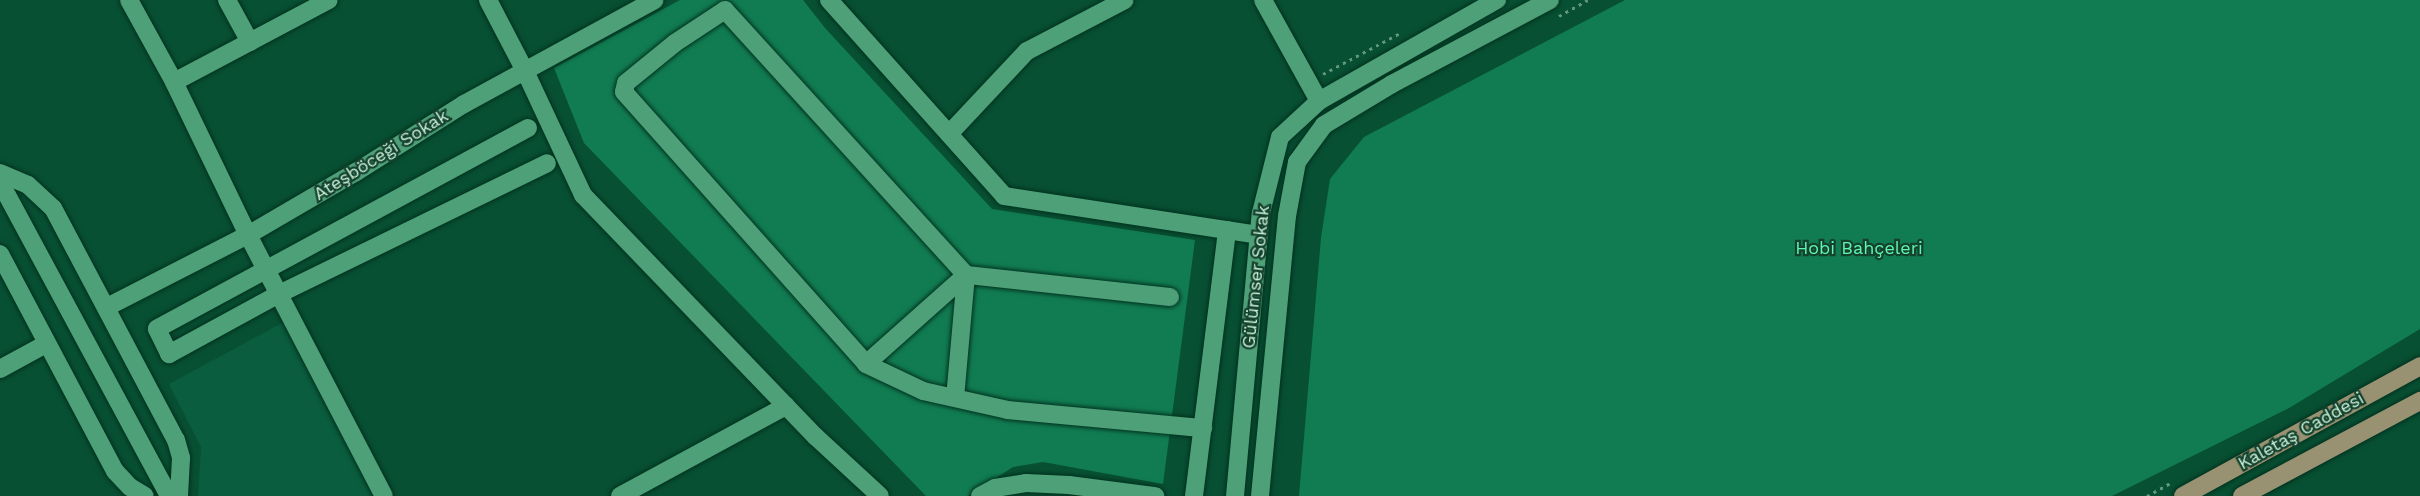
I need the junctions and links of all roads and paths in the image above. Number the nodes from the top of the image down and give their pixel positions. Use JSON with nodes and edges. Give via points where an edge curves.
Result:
{"nodes":[{"id":1,"x":129,"y":0,"type":"edge"},
{"id":2,"x":227,"y":0,"type":"edge"},
{"id":3,"x":329,"y":0,"type":"edge"},
{"id":4,"x":488,"y":0,"type":"edge"},
{"id":5,"x":655,"y":0,"type":"edge"},
{"id":6,"x":829,"y":0,"type":"edge"},
{"id":7,"x":1125,"y":0,"type":"edge"},
{"id":8,"x":1263,"y":0,"type":"edge"},
{"id":9,"x":1497,"y":0,"type":"edge"},
{"id":10,"x":1588,"y":0,"type":"edge"},
{"id":11,"x":1479,"y":5,"type":"edge"},
{"id":12,"x":1554,"y":8,"type":"edge"},
{"id":13,"x":250,"y":42,"type":"junction"},
{"id":14,"x":525,"y":71,"type":"junction"},
{"id":15,"x":174,"y":82,"type":"junction"},
{"id":16,"x":1319,"y":101,"type":"junction"},
{"id":17,"x":528,"y":128,"type":"dead end"},
{"id":18,"x":949,"y":134,"type":"junction"},
{"id":19,"x":547,"y":164,"type":"dead end"},
{"id":20,"x":0,"y":173,"type":"edge"},
{"id":21,"x":0,"y":182,"type":"edge"},
{"id":22,"x":1227,"y":230,"type":"junction"},
{"id":23,"x":248,"y":235,"type":"junction"},
{"id":24,"x":1259,"y":235,"type":"junction"},
{"id":25,"x":0,"y":254,"type":"edge"},
{"id":26,"x":266,"y":269,"type":"junction"},
{"id":27,"x":966,"y":275,"type":"junction"},
{"id":28,"x":279,"y":294,"type":"junction"},
{"id":29,"x":1170,"y":297,"type":"dead end"},
{"id":30,"x":107,"y":307,"type":"junction"},
{"id":31,"x":46,"y":344,"type":"junction"},
{"id":32,"x":866,"y":364,"type":"junction"},
{"id":33,"x":2420,"y":366,"type":"edge"},
{"id":34,"x":0,"y":369,"type":"edge"},
{"id":35,"x":955,"y":398,"type":"junction"},
{"id":36,"x":2420,"y":401,"type":"edge"},
{"id":37,"x":786,"y":406,"type":"junction"},
{"id":38,"x":1203,"y":428,"type":"junction"},
{"id":39,"x":138,"y":495,"type":"edge"},
{"id":40,"x":168,"y":496,"type":"edge"},
{"id":41,"x":179,"y":496,"type":"edge"},
{"id":42,"x":384,"y":496,"type":"edge"},
{"id":43,"x":620,"y":496,"type":"edge"},
{"id":44,"x":880,"y":496,"type":"edge"},
{"id":45,"x":980,"y":496,"type":"edge"},
{"id":46,"x":1155,"y":496,"type":"edge"},
{"id":47,"x":1194,"y":496,"type":"edge"},
{"id":48,"x":1235,"y":496,"type":"edge"},
{"id":49,"x":1260,"y":496,"type":"edge"},
{"id":50,"x":2183,"y":496,"type":"edge"},
{"id":51,"x":2242,"y":496,"type":"edge"}],
"edges":[{"from":1,"to":15,"type":"street"},
{"from":2,"to":13,"type":"street"},
{"from":3,"to":13,"type":"street"},
{"from":4,"to":14,"type":"street"},
{"from":5,"to":14,"type":"street","name":"Ateşböceği Sokak"},
{"from":6,"to":18,"type":"street"},
{"from":7,"to":18,"type":"street","via":[[1027,51]]},
{"from":8,"to":16,"type":"street"},
{"from":9,"to":11,"type":"street","name":"Gülümser Sokak"},
{"from":10,"to":12,"type":"path"},
{"from":11,"to":16,"type":"street","name":"Gülümser Sokak"},
{"from":12,"to":49,"type":"street","via":[[1392,84],[1324,125],[1297,162],[1287,216]]},
{"from":13,"to":15,"type":"street"},
{"from":14,"to":23,"type":"street","name":"Ateşböceği Sokak"},
{"from":14,"to":37,"type":"street","via":[[583,195]]},
{"from":15,"to":23,"type":"street"},
{"from":16,"to":24,"type":"street","name":"Gülümser Sokak","via":[[1280,137]]},
{"from":17,"to":26,"type":"street"},
{"from":18,"to":22,"type":"street","via":[[1004,196]]},
{"from":19,"to":28,"type":"street"},
{"from":20,"to":30,"type":"street","via":[[28,185],[53,208]]},
{"from":21,"to":40,"type":"street"},
{"from":22,"to":24,"type":"street"},
{"from":22,"to":38,"type":"street"},
{"from":23,"to":26,"type":"street"},
{"from":23,"to":30,"type":"street","name":"Ateşböceği Sokak"},
{"from":24,"to":48,"type":"street","name":"Gülümser Sokak"},
{"from":25,"to":31,"type":"street"},
{"from":26,"to":28,"type":"street"},
{"from":26,"to":28,"type":"street","via":[[157,329],[169,354]]},
{"from":27,"to":29,"type":"street"},
{"from":27,"to":32,"type":"street"},
{"from":27,"to":32,"type":"street","via":[[725,10],[675,43],[626,83],[624,92]]},
{"from":27,"to":35,"type":"street"},
{"from":28,"to":42,"type":"street"},
{"from":30,"to":41,"type":"street","via":[[176,441],[181,467]]},
{"from":31,"to":34,"type":"street"},
{"from":31,"to":39,"type":"street","via":[[115,471]]},
{"from":32,"to":35,"type":"street","via":[[923,390]]},
{"from":33,"to":50,"type":"main road","name":"Kaletaş Caddesi"},
{"from":35,"to":38,"type":"street","via":[[1008,410]]},
{"from":36,"to":51,"type":"main road","name":"Kaletaş Caddesi"},
{"from":37,"to":43,"type":"street"},
{"from":37,"to":44,"type":"street"},
{"from":38,"to":47,"type":"street"},
{"from":45,"to":46,"type":"street","via":[[995,488],[1026,483]]}]}
